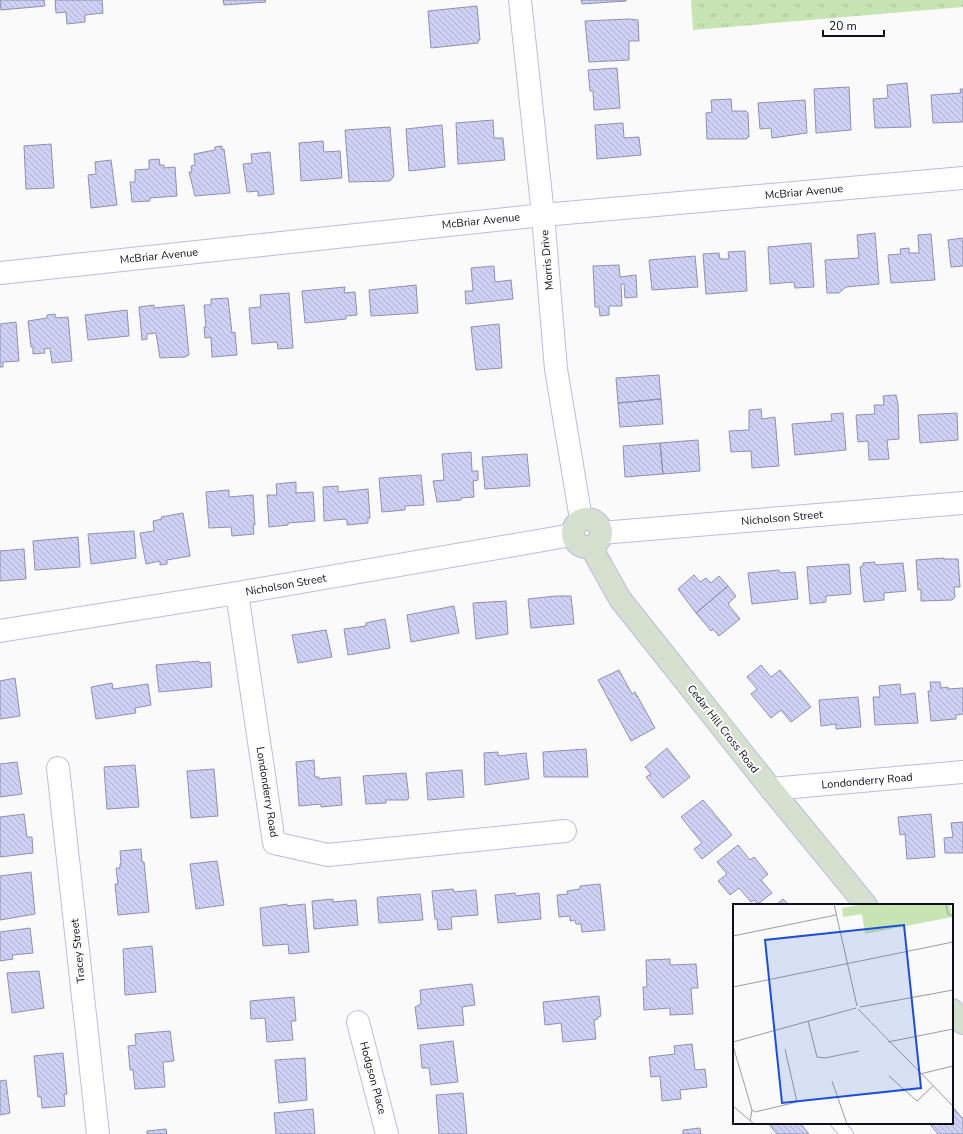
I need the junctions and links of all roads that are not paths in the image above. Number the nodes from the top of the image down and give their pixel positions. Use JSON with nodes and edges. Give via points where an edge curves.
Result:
{"nodes":[{"id":1,"x":520,"y":0,"type":"edge"},
{"id":2,"x":963,"y":178,"type":"edge"},
{"id":3,"x":543,"y":215,"type":"junction"},
{"id":4,"x":0,"y":273,"type":"edge"},
{"id":5,"x":963,"y":503,"type":"edge"},
{"id":6,"x":577,"y":527,"type":"junction"},
{"id":7,"x":596,"y":540,"type":"junction"},
{"id":8,"x":237,"y":593,"type":"junction"},
{"id":9,"x":0,"y":631,"type":"edge"},
{"id":10,"x":58,"y":768,"type":"dead end"},
{"id":11,"x":963,"y":772,"type":"edge"},
{"id":12,"x":771,"y":789,"type":"junction"},
{"id":13,"x":565,"y":831,"type":"dead end"},
{"id":14,"x":865,"y":904,"type":"edge"},
{"id":15,"x":953,"y":1011,"type":"edge"},
{"id":16,"x":358,"y":1022,"type":"dead end"},
{"id":17,"x":963,"y":1023,"type":"edge"},
{"id":18,"x":838,"y":1124,"type":"edge"},
{"id":19,"x":98,"y":1134,"type":"edge"},
{"id":20,"x":387,"y":1134,"type":"edge"},
{"id":21,"x":847,"y":1134,"type":"edge"}],
"edges":[{"from":1,"to":3,"type":"street","name":"Morris Drive"},
{"from":2,"to":3,"type":"street","name":"McBriar Avenue"},
{"from":3,"to":4,"type":"street","name":"McBriar Avenue"},
{"from":3,"to":6,"type":"street","name":"Morris Drive","via":[[556,369]]},
{"from":5,"to":7,"type":"street","name":"Nicholson Street"},
{"from":6,"to":7,"type":"street","via":[[578,545]]},
{"from":6,"to":8,"type":"street","name":"Nicholson Street"},
{"from":7,"to":12,"type":"street","name":"Cedar Hill Cross Road","via":[[620,599]]},
{"from":8,"to":9,"type":"street","name":"Nicholson Street"},
{"from":8,"to":13,"type":"street","name":"Londonderry Road","via":[[274,843],[328,855]]},
{"from":10,"to":19,"type":"street","name":"Tracey Street"},
{"from":11,"to":12,"type":"street","name":"Londonderry Road"},
{"from":12,"to":14,"type":"street","name":"Cedar Hill Cross Road"},
{"from":15,"to":17,"type":"street"},
{"from":16,"to":20,"type":"street","name":"Hodgson Place"},
{"from":18,"to":21,"type":"lane"}]}
